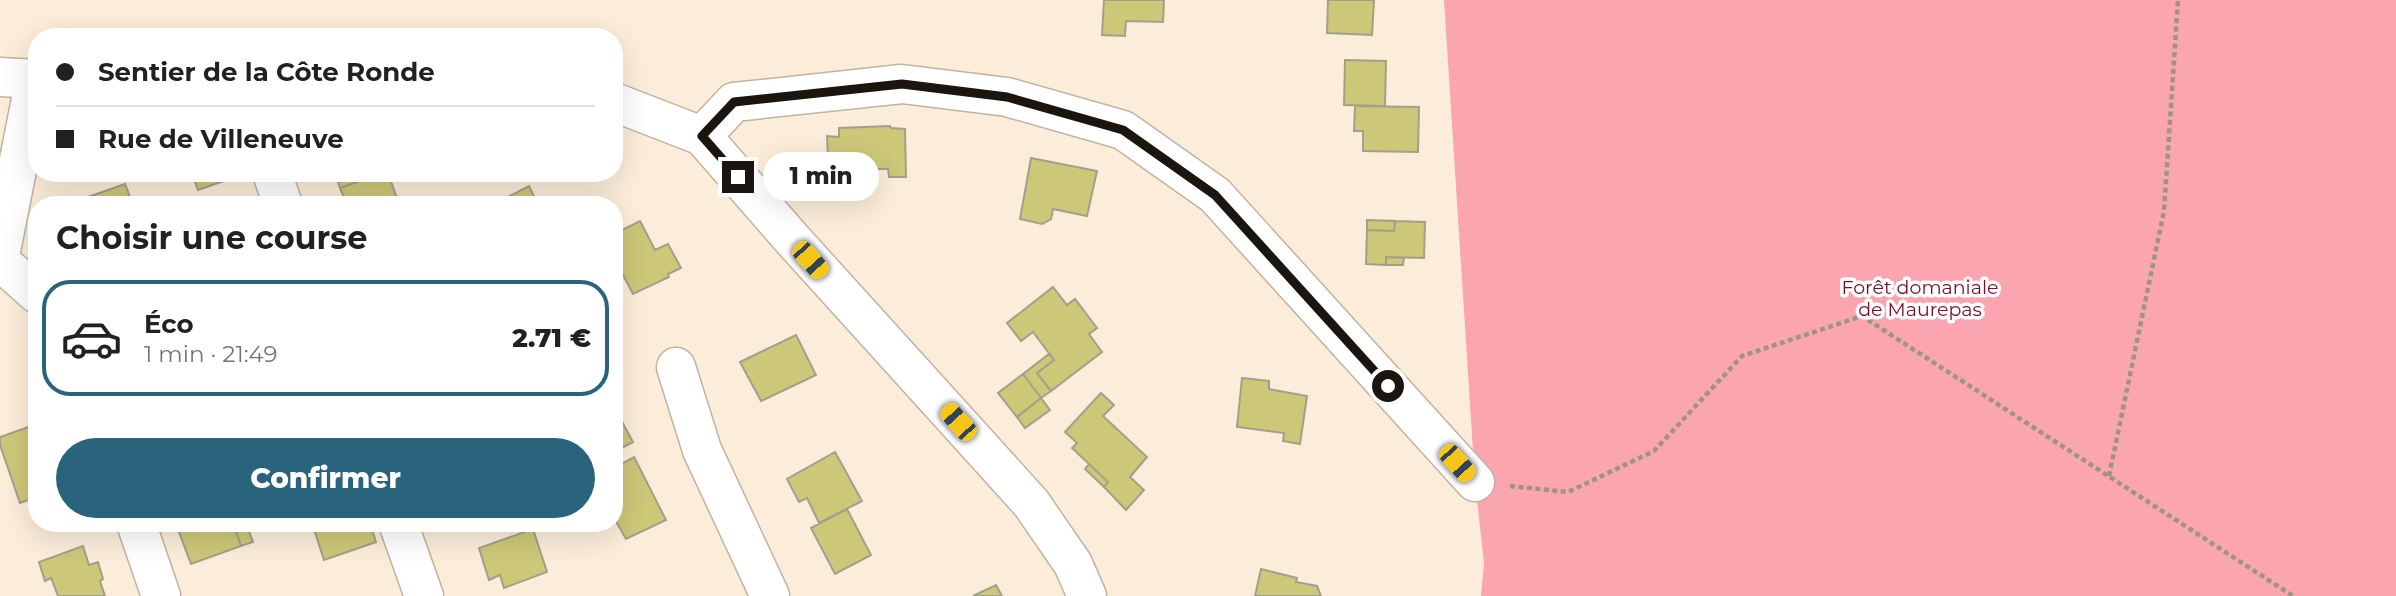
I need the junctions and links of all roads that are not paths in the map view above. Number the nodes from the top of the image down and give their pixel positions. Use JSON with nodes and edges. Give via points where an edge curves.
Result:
{"nodes":[{"id":1,"x":24,"y":78,"type":"edge"},
{"id":2,"x":623,"y":105,"type":"edge"},
{"id":3,"x":702,"y":136,"type":"junction"},
{"id":4,"x":0,"y":259,"type":"edge"},
{"id":5,"x":28,"y":285,"type":"edge"},
{"id":6,"x":676,"y":367,"type":"dead end"},
{"id":7,"x":1475,"y":482,"type":"road end"},
{"id":8,"x":139,"y":532,"type":"edge"},
{"id":9,"x":401,"y":532,"type":"edge"},
{"id":10,"x":161,"y":596,"type":"edge"},
{"id":11,"x":424,"y":596,"type":"edge"},
{"id":12,"x":770,"y":596,"type":"edge"},
{"id":13,"x":1087,"y":596,"type":"edge"}],
"edges":[{"from":1,"to":4,"type":"street"},
{"from":2,"to":3,"type":"street"},
{"from":3,"to":7,"type":"street","via":[[734,102],[902,84],[1007,97],[1123,130],[1215,195]]},
{"from":3,"to":13,"type":"street","via":[[1031,503],[1073,564]]},
{"from":4,"to":5,"type":"street"},
{"from":6,"to":12,"type":"street","via":[[702,450]]},
{"from":8,"to":10,"type":"street"},
{"from":9,"to":11,"type":"street"}]}
